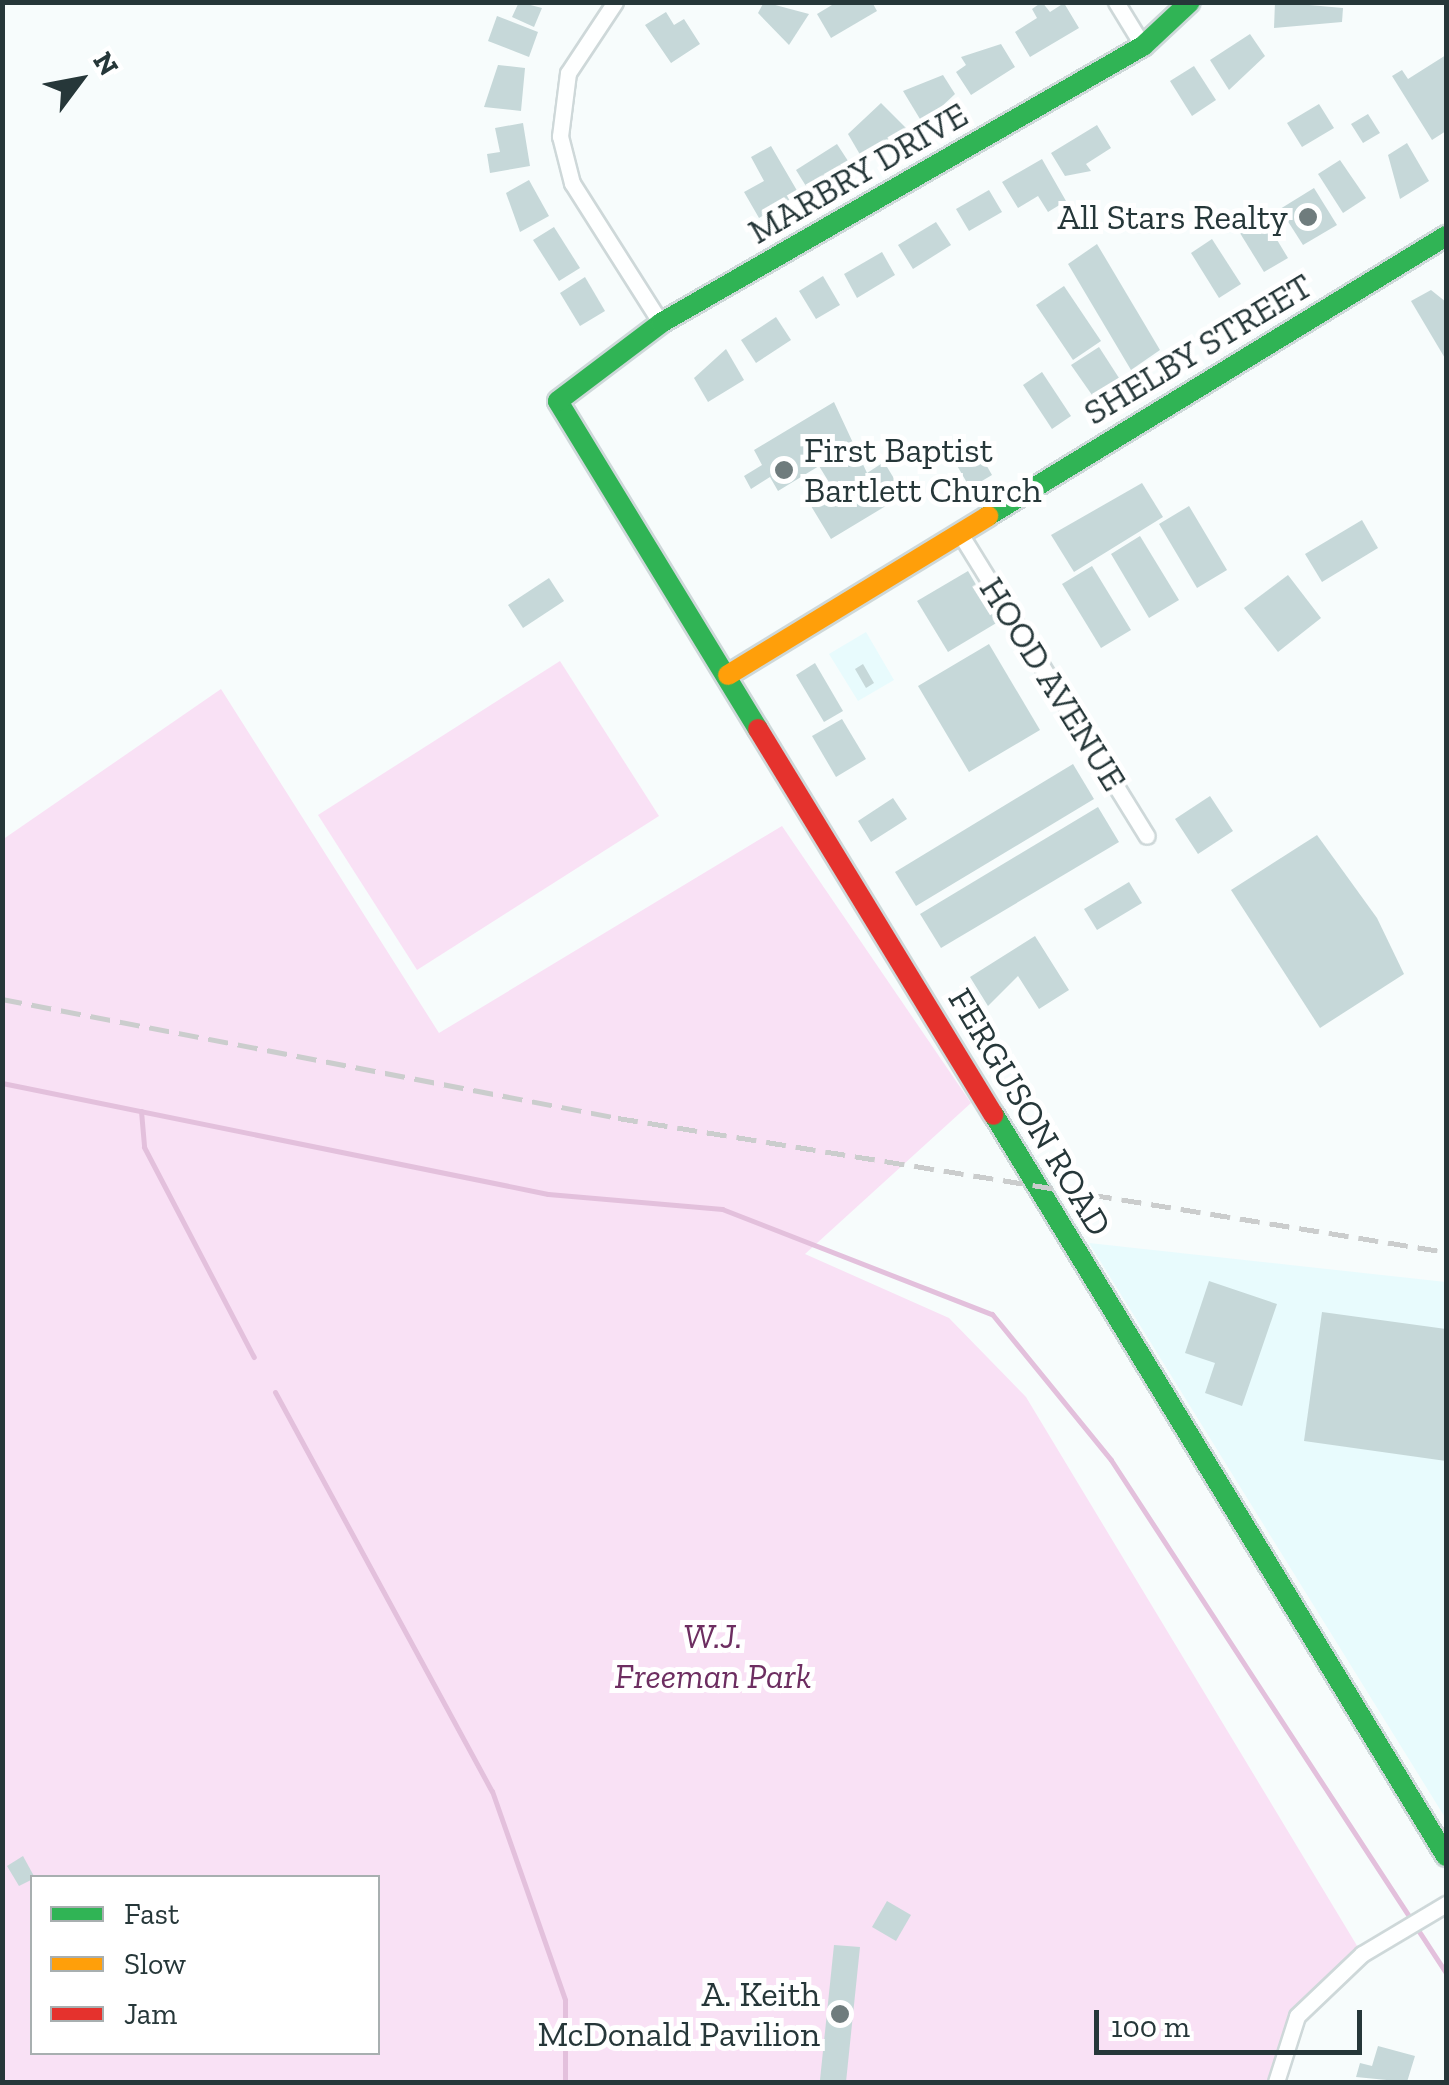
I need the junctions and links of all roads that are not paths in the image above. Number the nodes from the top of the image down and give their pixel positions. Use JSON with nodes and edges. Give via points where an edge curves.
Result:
{"nodes":[{"id":1,"x":615,"y":2,"type":"edge"},
{"id":2,"x":1116,"y":2,"type":"edge"},
{"id":3,"x":1190,"y":2,"type":"edge"},
{"id":4,"x":1143,"y":46,"type":"junction"},
{"id":5,"x":1446,"y":236,"type":"edge"},
{"id":6,"x":661,"y":323,"type":"junction"},
{"id":7,"x":558,"y":401,"type":"joint"},
{"id":8,"x":959,"y":532,"type":"junction"},
{"id":9,"x":728,"y":675,"type":"junction"},
{"id":10,"x":1146,"y":836,"type":"dead end"},
{"id":11,"x":1446,"y":1856,"type":"edge"},
{"id":12,"x":1446,"y":1904,"type":"edge"},
{"id":13,"x":1276,"y":2082,"type":"edge"}],
"edges":[{"from":1,"to":6,"type":"street","via":[[568,73],[560,136],[572,183]]},
{"from":2,"to":4,"type":"street"},
{"from":3,"to":4,"type":"street","name":"MARBRY DRIVE"},
{"from":4,"to":6,"type":"street","name":"MARBRY DRIVE"},
{"from":5,"to":8,"type":"street","name":"SHELBY STREET"},
{"from":6,"to":7,"type":"street","name":"MARBRY DRIVE"},
{"from":7,"to":9,"type":"street","name":"FERGUSON ROAD"},
{"from":8,"to":9,"type":"street","name":"SHELBY STREET"},
{"from":8,"to":10,"type":"street","name":"HOOD AVENUE"},
{"from":9,"to":11,"type":"street","name":"FERGUSON ROAD"},
{"from":12,"to":13,"type":"street","via":[[1362,1954],[1297,2016]]}]}
